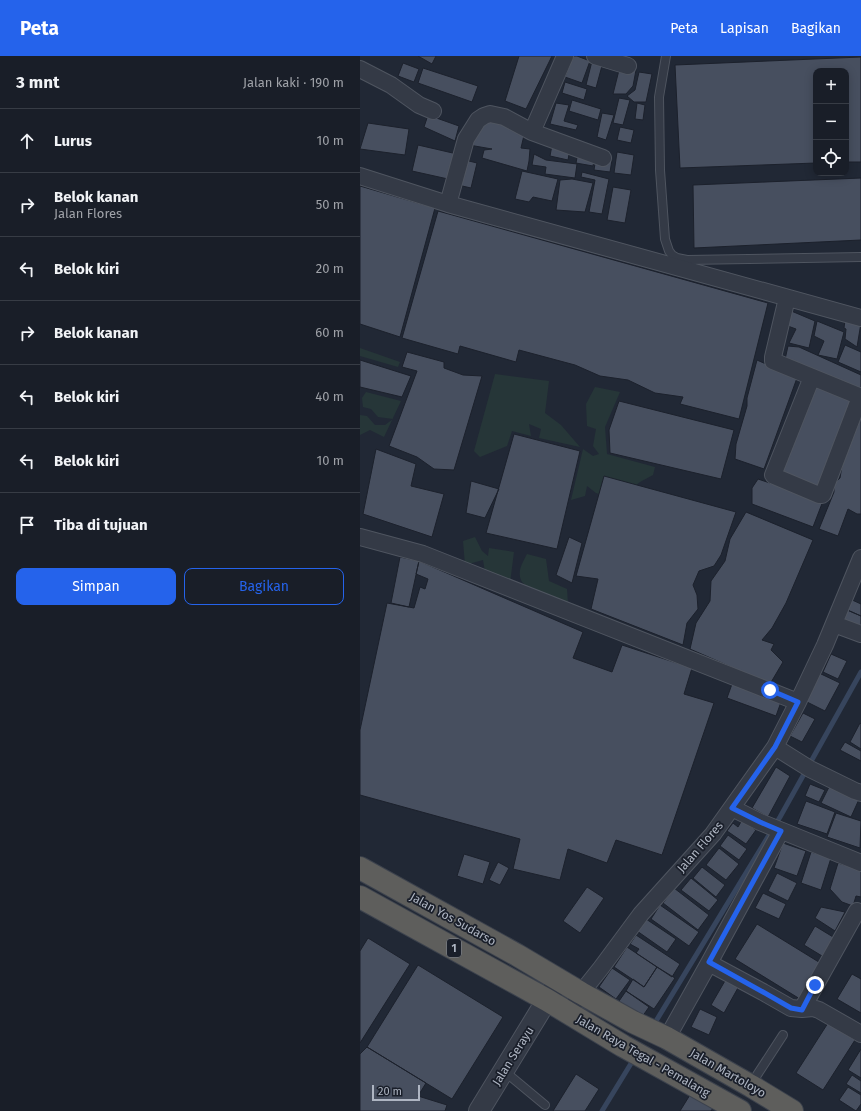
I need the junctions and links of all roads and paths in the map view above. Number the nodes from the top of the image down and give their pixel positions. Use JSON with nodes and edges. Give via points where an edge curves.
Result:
{"nodes":[{"id":1,"x":565,"y":56,"type":"edge"},
{"id":2,"x":594,"y":56,"type":"edge"},
{"id":3,"x":666,"y":56,"type":"edge"},
{"id":4,"x":628,"y":66,"type":"dead end"},
{"id":5,"x":360,"y":69,"type":"edge"},
{"id":6,"x":433,"y":111,"type":"dead end"},
{"id":7,"x":532,"y":132,"type":"junction"},
{"id":8,"x":604,"y":158,"type":"dead end"},
{"id":9,"x":360,"y":176,"type":"edge"},
{"id":10,"x":448,"y":204,"type":"junction"},
{"id":11,"x":861,"y":258,"type":"edge"},
{"id":12,"x":787,"y":298,"type":"junction"},
{"id":13,"x":861,"y":318,"type":"edge"},
{"id":14,"x":812,"y":377,"type":"junction"},
{"id":15,"x":860,"y":397,"type":"edge"},
{"id":16,"x":360,"y":537,"type":"edge"},
{"id":17,"x":861,"y":558,"type":"edge"},
{"id":18,"x":834,"y":624,"type":"junction"},
{"id":19,"x":861,"y":634,"type":"edge"},
{"id":20,"x":798,"y":702,"type":"junction"},
{"id":21,"x":775,"y":747,"type":"junction"},
{"id":22,"x":861,"y":793,"type":"edge"},
{"id":23,"x":732,"y":808,"type":"junction"},
{"id":24,"x":772,"y":827,"type":"junction"},
{"id":25,"x":861,"y":863,"type":"edge"},
{"id":26,"x":360,"y":868,"type":"edge"},
{"id":27,"x":360,"y":897,"type":"edge"},
{"id":28,"x":857,"y":911,"type":"dead end"},
{"id":29,"x":709,"y":962,"type":"junction"},
{"id":30,"x":552,"y":975,"type":"junction"},
{"id":31,"x":581,"y":993,"type":"junction"},
{"id":32,"x":547,"y":1000,"type":"junction"},
{"id":33,"x":802,"y":1010,"type":"junction"},
{"id":34,"x":569,"y":1013,"type":"junction"},
{"id":35,"x":861,"y":1034,"type":"edge"},
{"id":36,"x":783,"y":1035,"type":"dead end"},
{"id":37,"x":665,"y":1037,"type":"junction"},
{"id":38,"x":504,"y":1071,"type":"junction"},
{"id":39,"x":751,"y":1086,"type":"junction"},
{"id":40,"x":545,"y":1105,"type":"dead end"},
{"id":41,"x":479,"y":1111,"type":"edge"},
{"id":42,"x":740,"y":1111,"type":"edge"},
{"id":43,"x":792,"y":1111,"type":"edge"}],
"edges":[{"from":1,"to":7,"type":"street"},
{"from":2,"to":4,"type":"street"},
{"from":3,"to":11,"type":"lane","via":[[658,97],[660,170],[665,239],[669,251],[677,258],[687,260]]},
{"from":5,"to":6,"type":"street"},
{"from":7,"to":8,"type":"street"},
{"from":7,"to":10,"type":"street","via":[[490,114],[478,120],[466,139]]},
{"from":9,"to":10,"type":"street"},
{"from":10,"to":12,"type":"street"},
{"from":12,"to":13,"type":"street"},
{"from":12,"to":14,"type":"street","via":[[773,361]]},
{"from":14,"to":15,"type":"street"},
{"from":14,"to":15,"type":"street","via":[[774,476],[822,495]]},
{"from":16,"to":20,"type":"street","via":[[423,554]]},
{"from":17,"to":18,"type":"street","name":"Jalan Flores"},
{"from":18,"to":19,"type":"street"},
{"from":18,"to":20,"type":"street","name":"Jalan Flores"},
{"from":20,"to":21,"type":"street","name":"Jalan Flores"},
{"from":21,"to":22,"type":"street","via":[[804,765]]},
{"from":21,"to":23,"type":"street","name":"Jalan Flores"},
{"from":23,"to":24,"type":"street"},
{"from":23,"to":31,"type":"street","name":"Jalan Flores","via":[[713,834],[641,914]]},
{"from":24,"to":25,"type":"street"},
{"from":24,"to":29,"type":"street"},
{"from":26,"to":30,"type":"highway","name":"Jalan Yos Sudarso","number":"1"},
{"from":27,"to":32,"type":"highway","number":"1"},
{"from":28,"to":33,"type":"street"},
{"from":29,"to":33,"type":"street","via":[[791,1008]]},
{"from":29,"to":37,"type":"street"},
{"from":30,"to":31,"type":"highway","name":"Jalan Raya Tegal - Pemalang","number":"1"},
{"from":30,"to":32,"type":"street","name":"Jalan Serayu"},
{"from":31,"to":34,"type":"street","name":"Jalan Flores"},
{"from":31,"to":37,"type":"highway","name":"Jalan Raya Tegal - Pemalang","number":"1"},
{"from":32,"to":34,"type":"highway","name":"Jalan Raya Tegal - Pemalang","number":"1"},
{"from":32,"to":38,"type":"street","name":"Jalan Serayu"},
{"from":33,"to":35,"type":"street","via":[[820,1010]]},
{"from":34,"to":42,"type":"highway","name":"Jalan Raya Tegal - Pemalang","number":"1"},
{"from":36,"to":39,"type":"lane"},
{"from":37,"to":39,"type":"highway","name":"Jalan Martoloyo","number":"1"},
{"from":38,"to":40,"type":"lane"},
{"from":38,"to":41,"type":"street","name":"Jalan Serayu"},
{"from":39,"to":42,"type":"highway"},
{"from":39,"to":43,"type":"highway","name":"Jalan Martoloyo","number":"1"}]}
